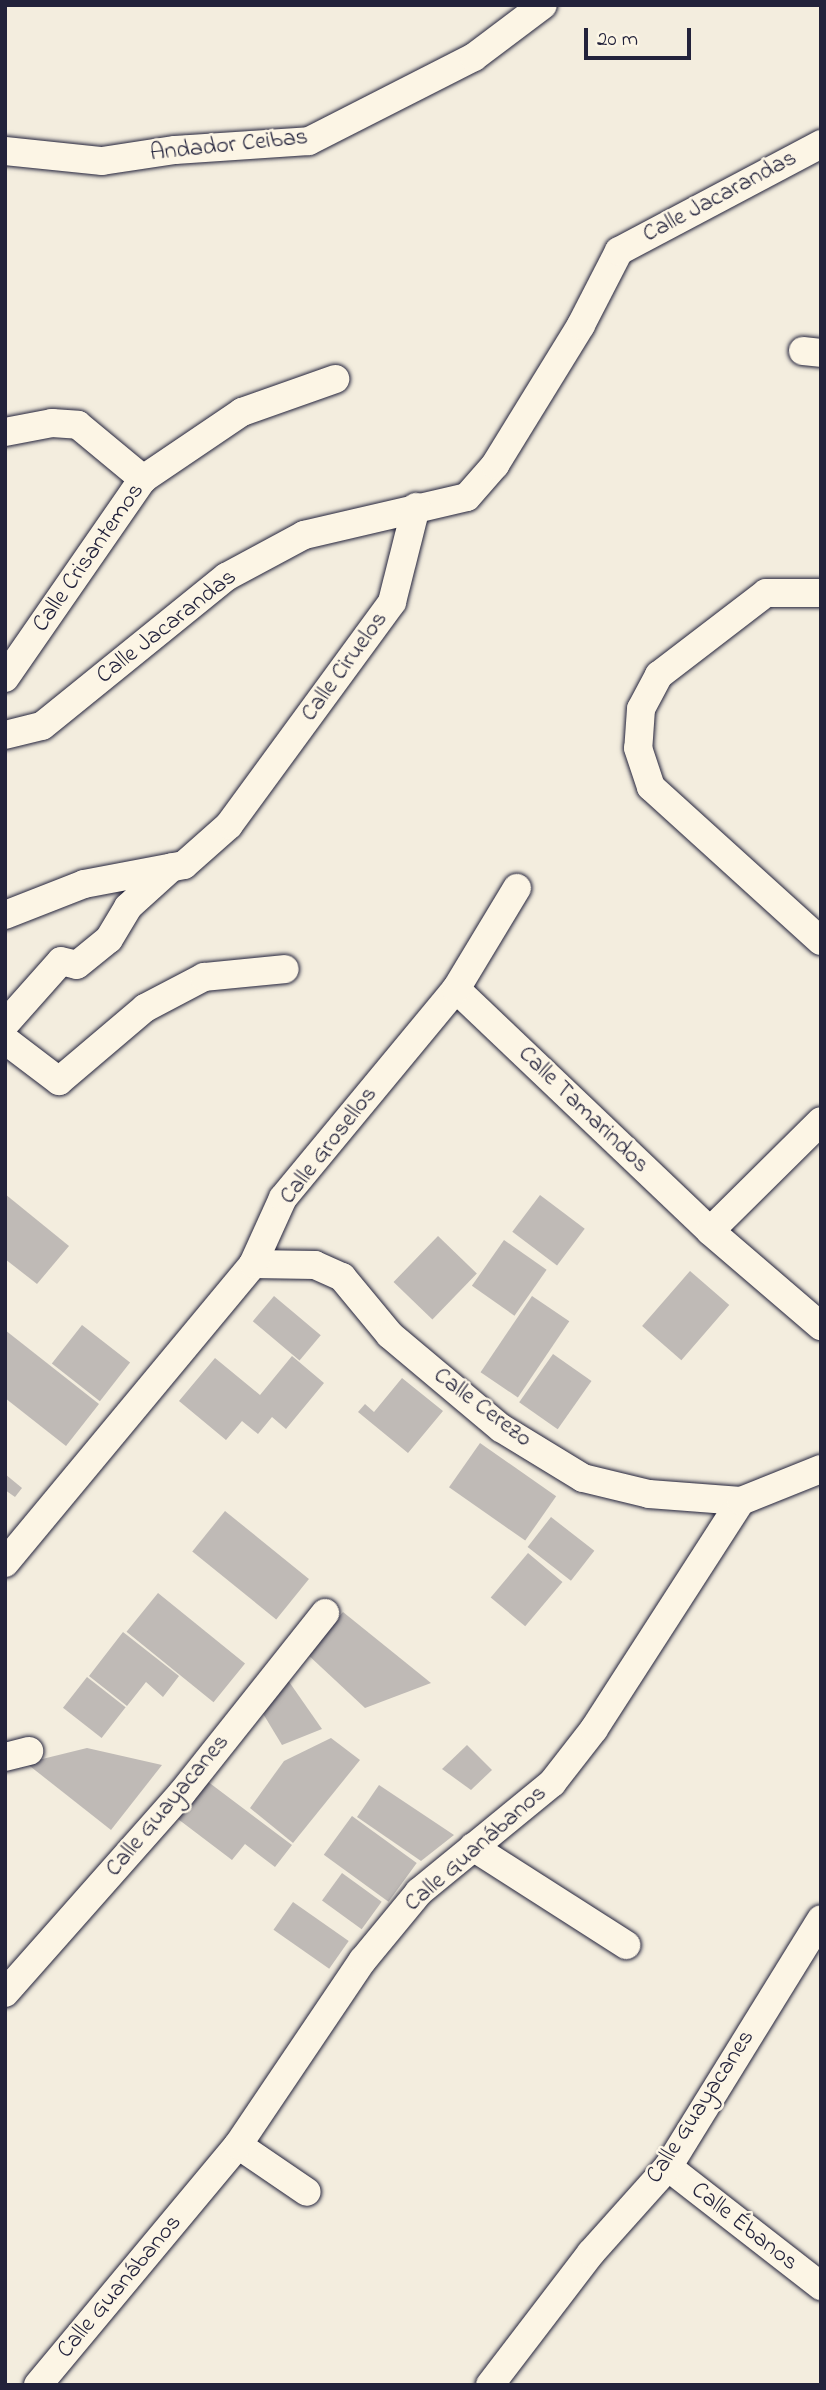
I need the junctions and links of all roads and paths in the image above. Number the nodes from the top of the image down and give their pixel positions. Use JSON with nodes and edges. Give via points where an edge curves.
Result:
{"nodes":[{"id":1,"x":542,"y":5,"type":"edge"},
{"id":2,"x":821,"y":144,"type":"edge"},
{"id":3,"x":5,"y":151,"type":"edge"},
{"id":4,"x":335,"y":379,"type":"dead end"},
{"id":5,"x":5,"y":432,"type":"edge"},
{"id":6,"x":143,"y":479,"type":"junction"},
{"id":7,"x":416,"y":507,"type":"junction"},
{"id":8,"x":821,"y":593,"type":"edge"},
{"id":9,"x":5,"y":678,"type":"edge"},
{"id":10,"x":5,"y":735,"type":"edge"},
{"id":11,"x":173,"y":866,"type":"junction"},
{"id":12,"x":517,"y":888,"type":"dead end"},
{"id":13,"x":5,"y":915,"type":"edge"},
{"id":14,"x":821,"y":941,"type":"edge"},
{"id":15,"x":285,"y":969,"type":"dead end"},
{"id":16,"x":456,"y":989,"type":"junction"},
{"id":17,"x":5,"y":1024,"type":"edge"},
{"id":18,"x":5,"y":1040,"type":"edge"},
{"id":19,"x":821,"y":1121,"type":"edge"},
{"id":20,"x":710,"y":1231,"type":"junction"},
{"id":21,"x":253,"y":1264,"type":"junction"},
{"id":22,"x":821,"y":1326,"type":"edge"},
{"id":23,"x":821,"y":1469,"type":"edge"},
{"id":24,"x":741,"y":1501,"type":"junction"},
{"id":25,"x":5,"y":1563,"type":"edge"},
{"id":26,"x":325,"y":1614,"type":"dead end"},
{"id":27,"x":473,"y":1847,"type":"junction"},
{"id":28,"x":821,"y":1919,"type":"edge"},
{"id":29,"x":626,"y":1945,"type":"dead end"},
{"id":30,"x":5,"y":1993,"type":"edge"},
{"id":31,"x":239,"y":2145,"type":"junction"},
{"id":32,"x":668,"y":2167,"type":"junction"},
{"id":33,"x":307,"y":2192,"type":"dead end"},
{"id":34,"x":821,"y":2287,"type":"edge"},
{"id":35,"x":38,"y":2385,"type":"edge"},
{"id":36,"x":490,"y":2385,"type":"edge"}],
"edges":[{"from":1,"to":3,"type":"street","name":"Andador Ceibas","via":[[474,57],[309,141],[175,150],[102,161]]},
{"from":2,"to":7,"type":"street","name":"Calle Jacarandas","via":[[620,251],[581,325],[495,465],[467,496]]},
{"from":4,"to":6,"type":"street","name":"Calle Crisantemos","via":[[242,412]]},
{"from":5,"to":6,"type":"street","via":[[51,423],[78,425]]},
{"from":6,"to":9,"type":"street","name":"Calle Crisantemos"},
{"from":7,"to":10,"type":"street","name":"Calle Jacarandas","via":[[304,535],[226,576],[42,726]]},
{"from":7,"to":11,"type":"street","name":"Calle Ciruelos","via":[[392,602],[229,825],[184,865]]},
{"from":8,"to":14,"type":"street","via":[[766,593],[659,674],[641,709],[638,748],[651,787]]},
{"from":11,"to":13,"type":"street","via":[[84,884]]},
{"from":11,"to":17,"type":"street","via":[[128,907],[109,939],[77,965],[61,961]]},
{"from":12,"to":16,"type":"street","name":"Calle Grosellos"},
{"from":15,"to":18,"type":"street","via":[[204,977],[145,1008],[59,1081]]},
{"from":16,"to":20,"type":"street","name":"Calle Tamarindos"},
{"from":16,"to":21,"type":"street","name":"Calle Grosellos","via":[[283,1198]]},
{"from":19,"to":20,"type":"street"},
{"from":20,"to":22,"type":"street","name":"Calle Tamarindos"},
{"from":21,"to":24,"type":"street","name":"Calle Cerezo","via":[[315,1265],[342,1277],[390,1335],[501,1428],[583,1478],[649,1494]]},
{"from":21,"to":25,"type":"street","name":"Calle Grosellos"},
{"from":23,"to":24,"type":"street"},
{"from":24,"to":27,"type":"street","name":"Calle Guanábanos","via":[[594,1729],[552,1783]]},
{"from":26,"to":30,"type":"street","name":"Calle Guayacanes","via":[[183,1793]]},
{"from":27,"to":29,"type":"street"},
{"from":27,"to":31,"type":"street","name":"Calle Guanábanos","via":[[419,1892],[363,1959]]},
{"from":28,"to":32,"type":"street","name":"Calle Guayacanes"},
{"from":31,"to":33,"type":"street"},
{"from":31,"to":35,"type":"street","name":"Calle Guanábanos"},
{"from":32,"to":34,"type":"street","name":"Calle Ébanos"},
{"from":32,"to":36,"type":"street","name":"Calle Guayacanes","via":[[591,2253]]}]}
